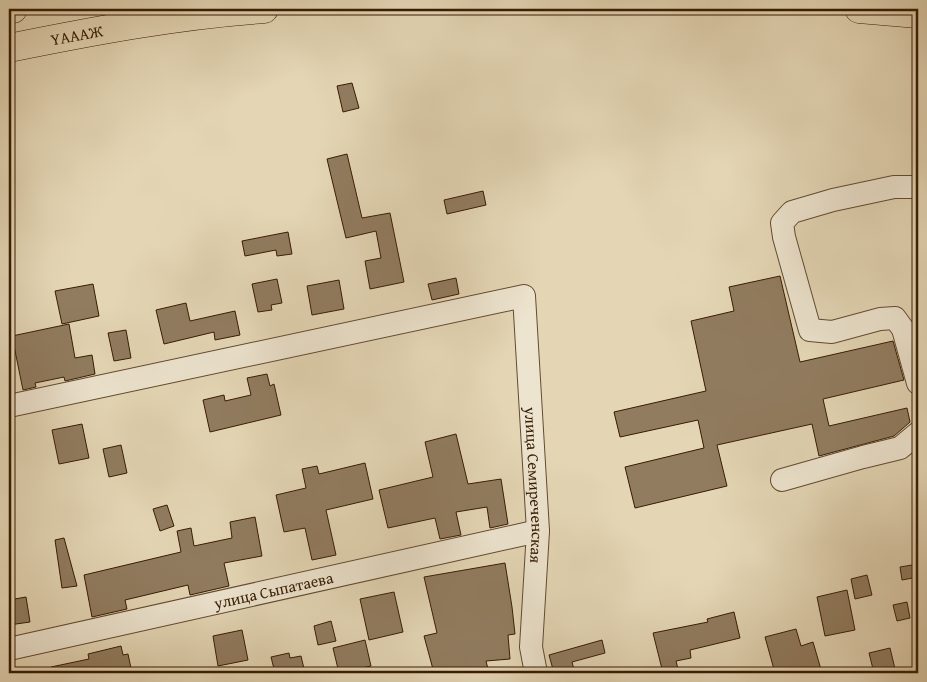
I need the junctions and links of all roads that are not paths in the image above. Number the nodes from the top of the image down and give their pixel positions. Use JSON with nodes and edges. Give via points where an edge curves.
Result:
{"nodes":[{"id":1,"x":13,"y":9,"type":"edge"},
{"id":2,"x":264,"y":9,"type":"edge"},
{"id":3,"x":859,"y":9,"type":"edge"},
{"id":4,"x":9,"y":10,"type":"edge"},
{"id":5,"x":918,"y":14,"type":"edge"},
{"id":6,"x":9,"y":48,"type":"edge"},
{"id":7,"x":918,"y":187,"type":"edge"},
{"id":8,"x":918,"y":383,"type":"edge"},
{"id":9,"x":9,"y":406,"type":"edge"},
{"id":10,"x":918,"y":433,"type":"edge"},
{"id":11,"x":782,"y":480,"type":"dead end"},
{"id":12,"x":538,"y":530,"type":"junction"},
{"id":13,"x":9,"y":649,"type":"edge"},
{"id":14,"x":536,"y":673,"type":"edge"}],
"edges":[{"from":1,"to":4,"type":"highway"},
{"from":2,"to":6,"type":"highway","name":"ҮАААЖ","via":[[162,21]]},
{"from":3,"to":5,"type":"highway"},
{"from":7,"to":8,"type":"street","via":[[894,187],[833,200],[792,212],[782,223],[810,330],[832,332],[895,318],[903,329]]},
{"from":9,"to":12,"type":"street","name":"улица Семиреченская","via":[[524,296]]},
{"from":10,"to":11,"type":"street","via":[[900,448]]},
{"from":12,"to":13,"type":"street","name":"улица Сыпатаева"},
{"from":12,"to":14,"type":"street","name":"улица Семиреченская","via":[[531,647]]}]}
